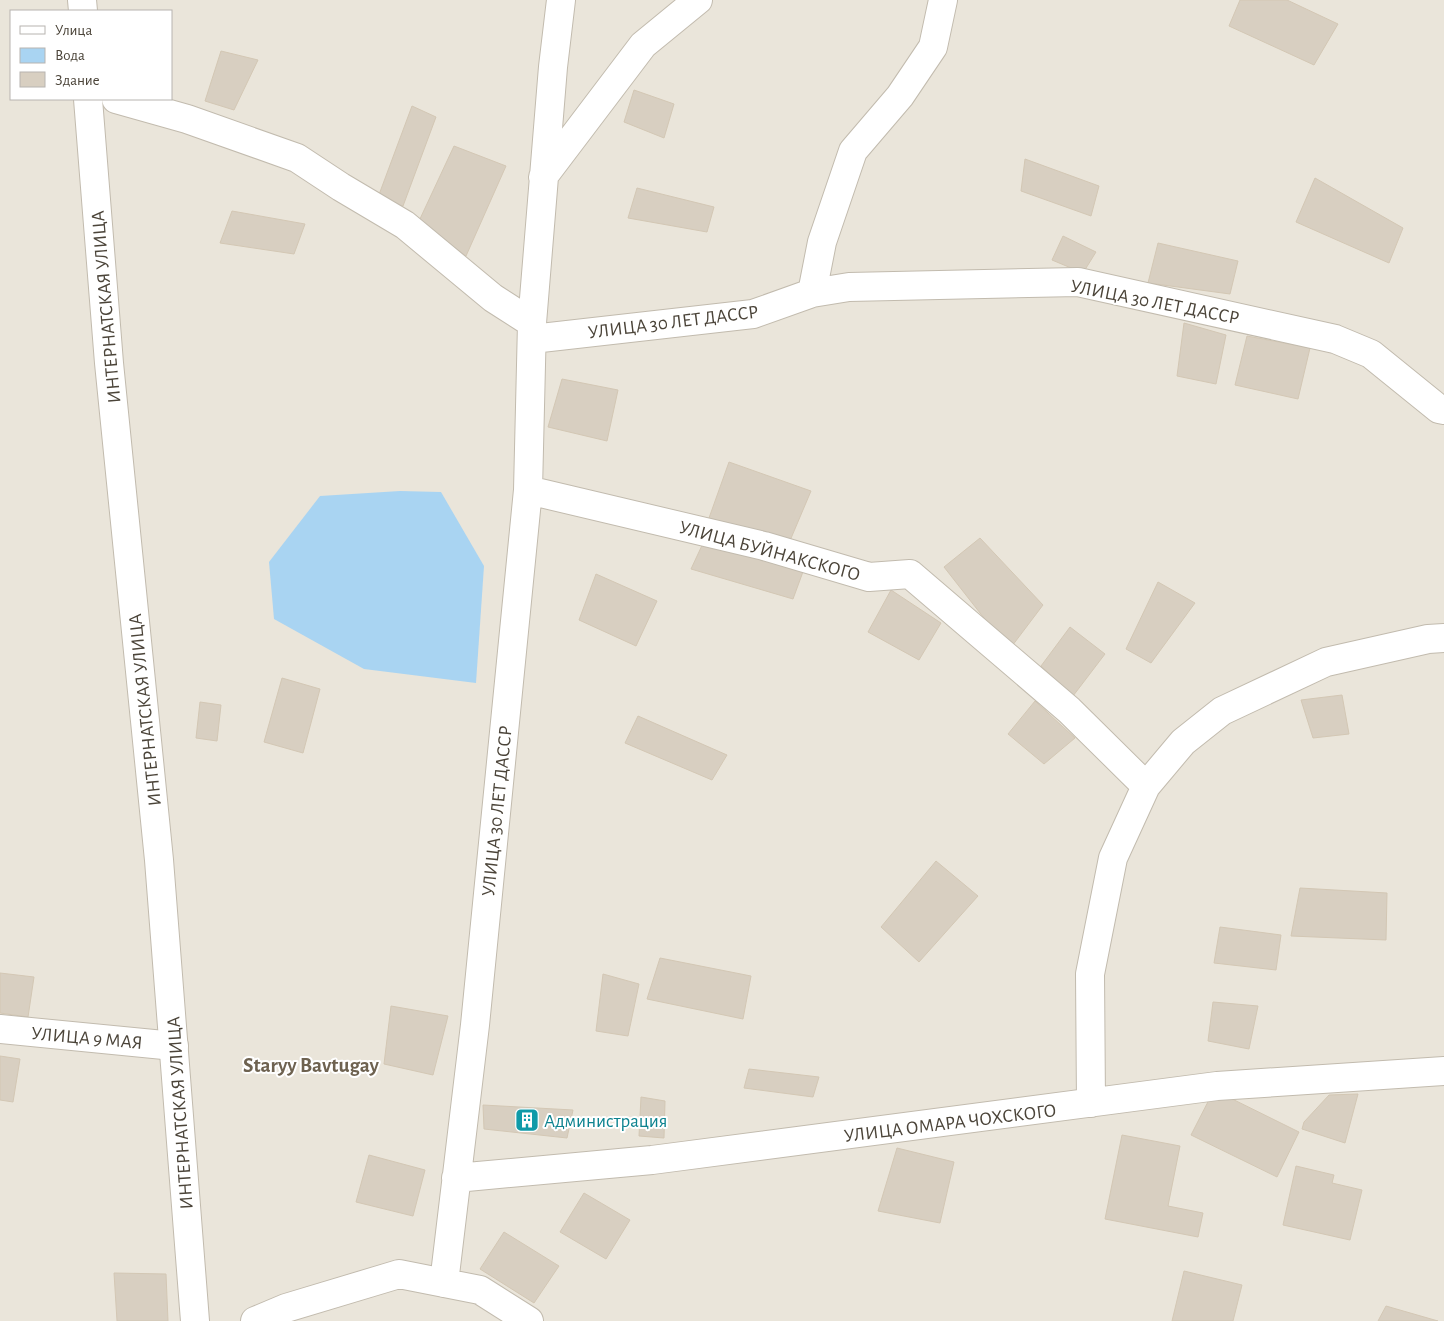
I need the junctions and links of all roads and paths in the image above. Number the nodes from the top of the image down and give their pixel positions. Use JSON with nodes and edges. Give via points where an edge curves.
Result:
{"nodes":[{"id":1,"x":561,"y":0,"type":"edge"},
{"id":2,"x":698,"y":0,"type":"edge"},
{"id":3,"x":943,"y":0,"type":"edge"},
{"id":4,"x":88,"y":100,"type":"edge"},
{"id":5,"x":120,"y":100,"type":"edge"},
{"id":6,"x":543,"y":177,"type":"junction"},
{"id":7,"x":812,"y":293,"type":"junction"},
{"id":8,"x":532,"y":331,"type":"junction"},
{"id":9,"x":1444,"y":410,"type":"edge"},
{"id":10,"x":528,"y":490,"type":"junction"},
{"id":11,"x":1444,"y":638,"type":"edge"},
{"id":12,"x":1146,"y":786,"type":"junction"},
{"id":13,"x":0,"y":1029,"type":"edge"},
{"id":14,"x":174,"y":1046,"type":"junction"},
{"id":15,"x":1444,"y":1071,"type":"edge"},
{"id":16,"x":1091,"y":1103,"type":"junction"},
{"id":17,"x":456,"y":1178,"type":"junction"},
{"id":18,"x":444,"y":1283,"type":"junction"},
{"id":19,"x":195,"y":1321,"type":"edge"},
{"id":20,"x":256,"y":1321,"type":"edge"},
{"id":21,"x":529,"y":1321,"type":"edge"}],
"edges":[{"from":1,"to":6,"type":"street","name":"УЛИЦА 30 ЛЕТ ДАССР"},
{"from":2,"to":6,"type":"street","via":[[643,46]]},
{"from":3,"to":7,"type":"street","via":[[933,47],[900,96],[853,151],[822,242]]},
{"from":4,"to":14,"type":"street","name":"ИНТЕРНАТСКАЯ УЛИЦА","via":[[109,363],[159,860]]},
{"from":5,"to":8,"type":"street","via":[[187,119],[297,158],[405,224]]},
{"from":6,"to":8,"type":"street","name":"УЛИЦА 30 ЛЕТ ДАССР"},
{"from":7,"to":8,"type":"street","name":"УЛИЦА 30 ЛЕТ ДАССР","via":[[753,314]]},
{"from":7,"to":9,"type":"street","name":"УЛИЦА 30 ЛЕТ ДАССР","via":[[849,287],[1078,282],[1335,339],[1372,354]]},
{"from":8,"to":10,"type":"street","name":"УЛИЦА 30 ЛЕТ ДАССР"},
{"from":10,"to":12,"type":"street","name":"УЛИЦА БУЙНАКСКОГО","via":[[764,546],[869,577],[910,574],[1069,710]]},
{"from":10,"to":17,"type":"street","name":"УЛИЦА 30 ЛЕТ ДАССР","via":[[475,1025]]},
{"from":11,"to":12,"type":"street","via":[[1326,662],[1222,711],[1183,742]]},
{"from":12,"to":16,"type":"street","via":[[1113,858],[1090,974]]},
{"from":13,"to":14,"type":"street","name":"УЛИЦА 9 МАЯ"},
{"from":14,"to":19,"type":"street","name":"ИНТЕРНАТСКАЯ УЛИЦА"},
{"from":15,"to":16,"type":"street","name":"УЛИЦА ОМАРА ЧОХСКОГО","via":[[1217,1086]]},
{"from":16,"to":17,"type":"street","name":"УЛИЦА ОМАРА ЧОХСКОГО","via":[[652,1160]]},
{"from":17,"to":18,"type":"street","name":"УЛИЦА 30 ЛЕТ ДАССР"},
{"from":18,"to":20,"type":"street","via":[[400,1274],[286,1308]]},
{"from":18,"to":21,"type":"street","via":[[480,1290]]}]}
